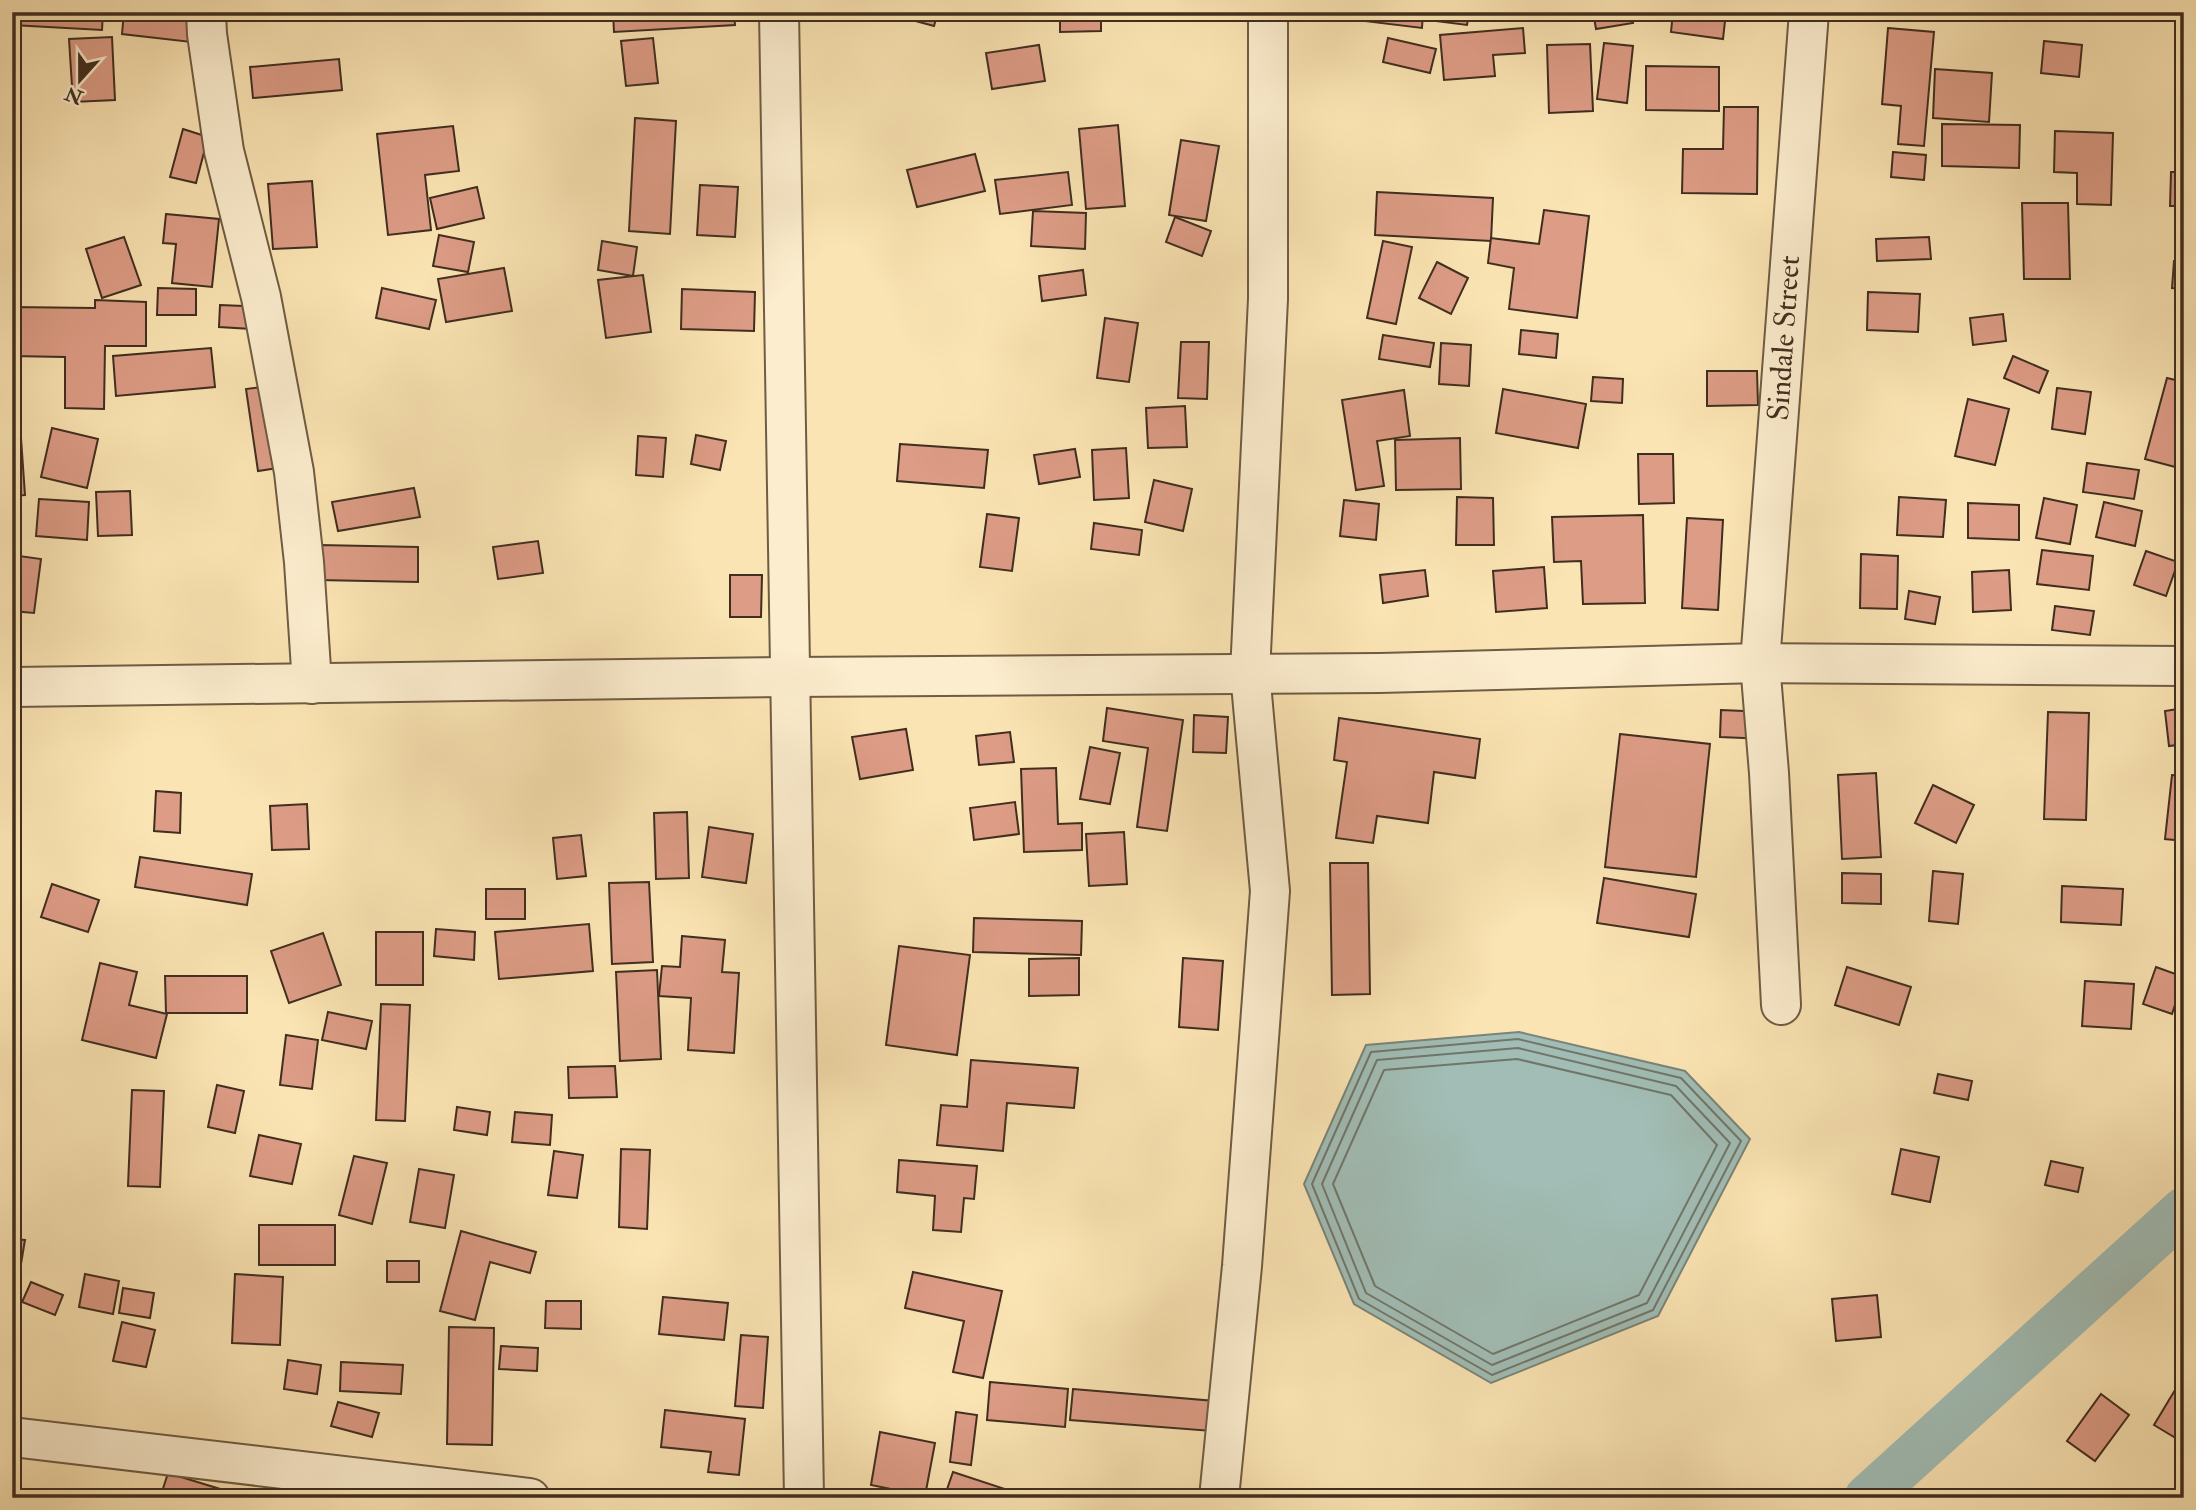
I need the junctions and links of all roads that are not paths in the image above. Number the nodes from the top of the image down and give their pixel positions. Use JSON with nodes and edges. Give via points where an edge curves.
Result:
{"nodes":[{"id":1,"x":206,"y":12,"type":"edge"},
{"id":2,"x":779,"y":12,"type":"edge"},
{"id":3,"x":1268,"y":12,"type":"edge"},
{"id":4,"x":1809,"y":12,"type":"edge"},
{"id":5,"x":1760,"y":663,"type":"junction"},
{"id":6,"x":2184,"y":666,"type":"edge"},
{"id":7,"x":1250,"y":673,"type":"junction"},
{"id":8,"x":790,"y":677,"type":"junction"},
{"id":9,"x":312,"y":684,"type":"junction"},
{"id":10,"x":12,"y":687,"type":"edge"},
{"id":11,"x":1781,"y":1005,"type":"dead end"},
{"id":12,"x":12,"y":1437,"type":"edge"},
{"id":13,"x":530,"y":1498,"type":"edge"},
{"id":14,"x":804,"y":1498,"type":"edge"},
{"id":15,"x":1219,"y":1498,"type":"edge"}],
"edges":[{"from":1,"to":9,"type":"street","via":[[224,151],[261,297],[294,472]]},
{"from":2,"to":8,"type":"street"},
{"from":3,"to":7,"type":"street","via":[[1268,299]]},
{"from":4,"to":5,"type":"street","name":"Sindale Street"},
{"from":5,"to":6,"type":"street"},
{"from":5,"to":7,"type":"street"},
{"from":5,"to":11,"type":"street","name":"Sindale Street"},
{"from":7,"to":8,"type":"street"},
{"from":7,"to":15,"type":"street","via":[[1270,891]]},
{"from":8,"to":9,"type":"street"},
{"from":8,"to":14,"type":"street"},
{"from":9,"to":10,"type":"street"},
{"from":12,"to":13,"type":"street"}]}
